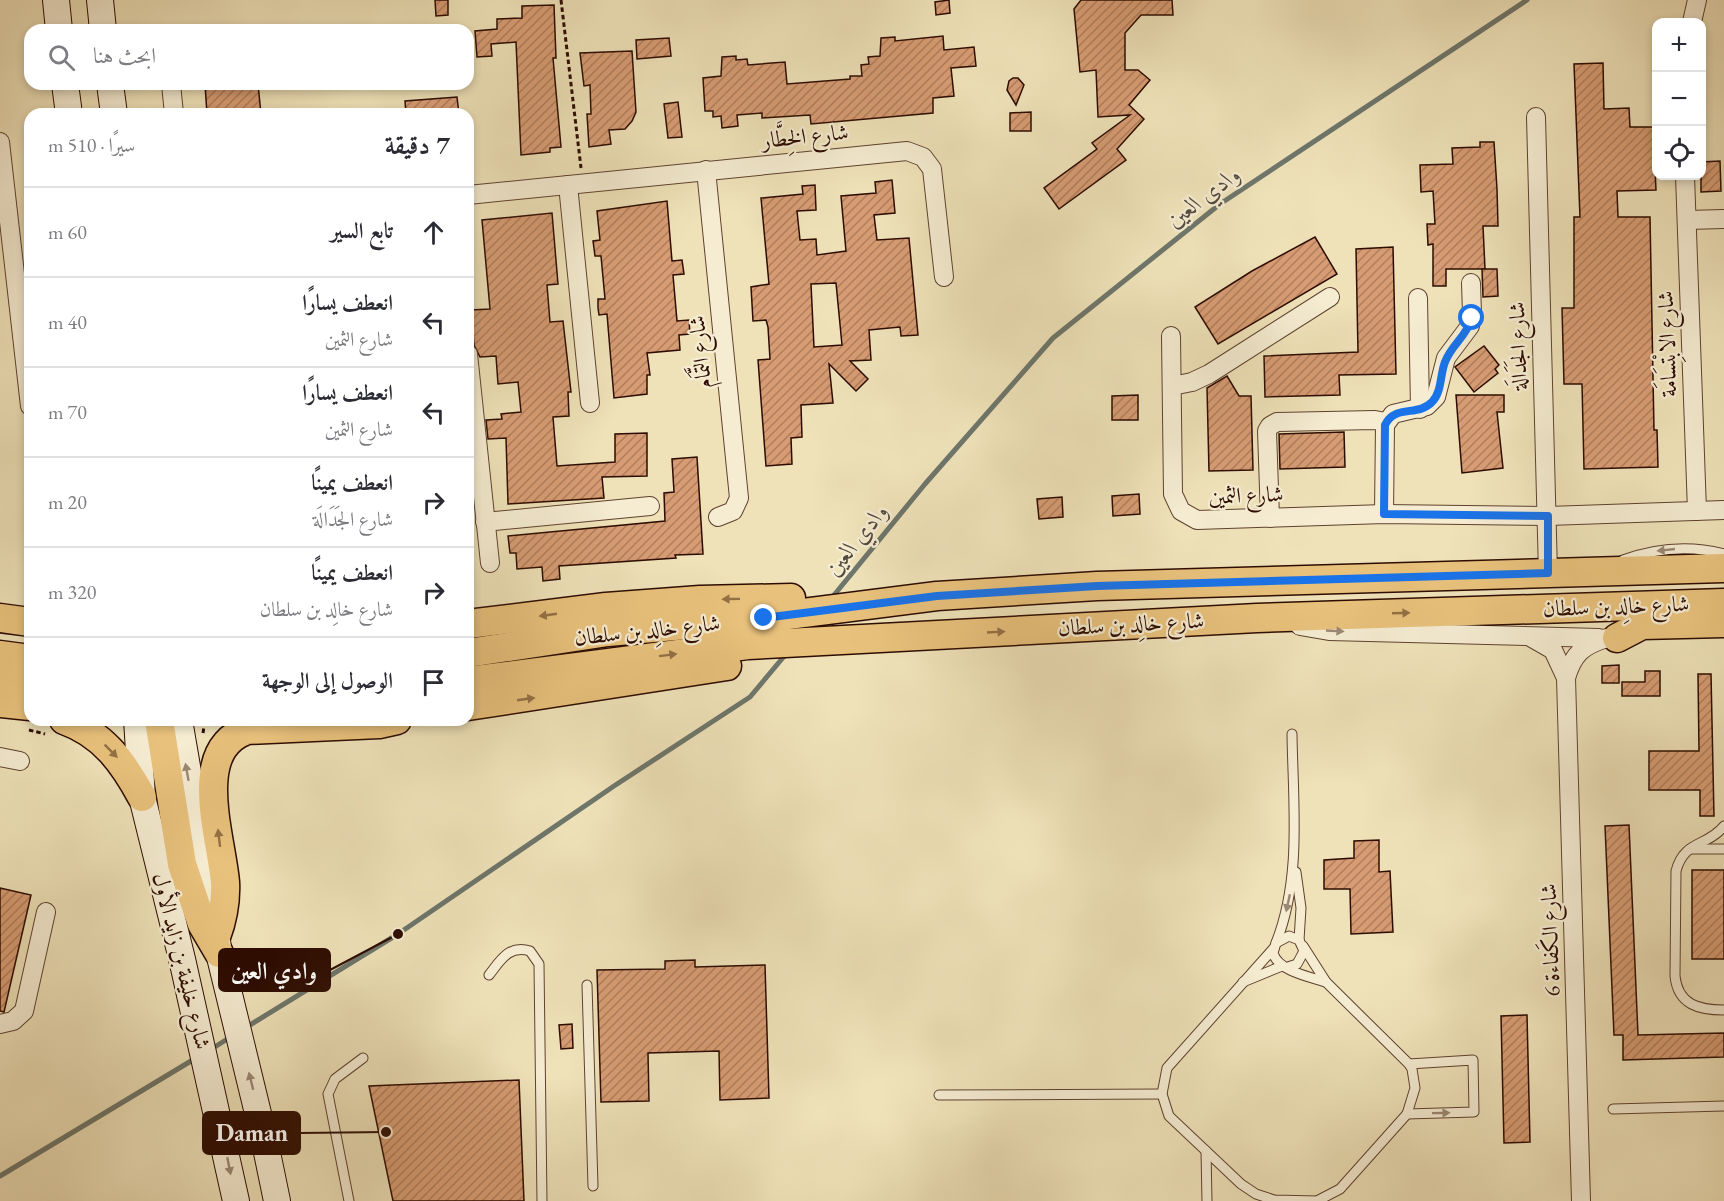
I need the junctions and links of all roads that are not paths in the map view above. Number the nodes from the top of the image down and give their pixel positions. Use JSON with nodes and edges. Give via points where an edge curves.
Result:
{"nodes":[{"id":1,"x":56,"y":0,"type":"edge"},
{"id":2,"x":1697,"y":0,"type":"edge"},
{"id":3,"x":1693,"y":18,"type":"edge"},
{"id":4,"x":58,"y":24,"type":"edge"},
{"id":5,"x":66,"y":90,"type":"edge"},
{"id":6,"x":111,"y":90,"type":"edge"},
{"id":7,"x":172,"y":90,"type":"edge"},
{"id":8,"x":68,"y":108,"type":"edge"},
{"id":9,"x":113,"y":108,"type":"edge"},
{"id":10,"x":173,"y":108,"type":"edge"},
{"id":11,"x":1536,"y":117,"type":"dead end"},
{"id":12,"x":0,"y":142,"type":"edge"},
{"id":13,"x":706,"y":170,"type":"junction"},
{"id":14,"x":1685,"y":180,"type":"edge"},
{"id":15,"x":575,"y":184,"type":"junction"},
{"id":16,"x":474,"y":194,"type":"edge"},
{"id":17,"x":1724,"y":219,"type":"edge"},
{"id":18,"x":1686,"y":220,"type":"junction"},
{"id":19,"x":944,"y":277,"type":"dead end"},
{"id":20,"x":1471,"y":283,"type":"dead end"},
{"id":21,"x":1330,"y":297,"type":"dead end"},
{"id":22,"x":1418,"y":298,"type":"dead end"},
{"id":23,"x":1171,"y":336,"type":"dead end"},
{"id":24,"x":24,"y":353,"type":"edge"},
{"id":25,"x":1172,"y":386,"type":"junction"},
{"id":26,"x":590,"y":403,"type":"dead end"},
{"id":27,"x":1420,"y":409,"type":"junction"},
{"id":28,"x":474,"y":410,"type":"edge"},
{"id":29,"x":1386,"y":422,"type":"junction"},
{"id":30,"x":650,"y":506,"type":"dead end"},
{"id":31,"x":1724,"y":510,"type":"edge"},
{"id":32,"x":1697,"y":511,"type":"junction"},
{"id":33,"x":1384,"y":514,"type":"junction"},
{"id":34,"x":1548,"y":516,"type":"junction"},
{"id":35,"x":718,"y":517,"type":"dead end"},
{"id":36,"x":1270,"y":518,"type":"junction"},
{"id":37,"x":486,"y":522,"type":"junction"},
{"id":38,"x":1724,"y":554,"type":"edge"},
{"id":39,"x":490,"y":563,"type":"dead end"},
{"id":40,"x":1724,"y":568,"type":"edge"},
{"id":41,"x":1599,"y":571,"type":"junction"},
{"id":42,"x":1548,"y":573,"type":"junction"},
{"id":43,"x":1724,"y":603,"type":"edge"},
{"id":44,"x":0,"y":618,"type":"edge"},
{"id":45,"x":1257,"y":618,"type":"junction"},
{"id":46,"x":607,"y":619,"type":"junction"},
{"id":47,"x":24,"y":621,"type":"edge"},
{"id":48,"x":1724,"y":623,"type":"edge"},
{"id":49,"x":474,"y":624,"type":"edge"},
{"id":50,"x":1724,"y":637,"type":"edge"},
{"id":51,"x":1530,"y":638,"type":"junction"},
{"id":52,"x":1612,"y":638,"type":"junction"},
{"id":53,"x":474,"y":651,"type":"edge"},
{"id":54,"x":0,"y":655,"type":"edge"},
{"id":55,"x":24,"y":658,"type":"edge"},
{"id":56,"x":612,"y":673,"type":"junction"},
{"id":57,"x":1566,"y":678,"type":"junction"},
{"id":58,"x":474,"y":681,"type":"edge"},
{"id":59,"x":0,"y":682,"type":"edge"},
{"id":60,"x":474,"y":705,"type":"edge"},
{"id":61,"x":24,"y":706,"type":"edge"},
{"id":62,"x":136,"y":726,"type":"edge"},
{"id":63,"x":160,"y":726,"type":"edge"},
{"id":64,"x":179,"y":726,"type":"edge"},
{"id":65,"x":335,"y":726,"type":"edge"},
{"id":66,"x":56,"y":727,"type":"edge"},
{"id":67,"x":1292,"y":734,"type":"dead end"},
{"id":68,"x":0,"y":757,"type":"edge"},
{"id":69,"x":20,"y":761,"type":"dead end"},
{"id":70,"x":142,"y":797,"type":"junction"},
{"id":71,"x":1724,"y":826,"type":"edge"},
{"id":72,"x":1688,"y":849,"type":"junction"},
{"id":73,"x":1724,"y":849,"type":"edge"},
{"id":74,"x":1293,"y":860,"type":"junction"},
{"id":75,"x":46,"y":912,"type":"dead end"},
{"id":76,"x":1301,"y":943,"type":"junction"},
{"id":77,"x":218,"y":945,"type":"junction"},
{"id":78,"x":1275,"y":945,"type":"junction"},
{"id":79,"x":1285,"y":966,"type":"junction"},
{"id":80,"x":489,"y":975,"type":"dead end"},
{"id":81,"x":1243,"y":982,"type":"junction"},
{"id":82,"x":1326,"y":982,"type":"junction"},
{"id":83,"x":587,"y":985,"type":"dead end"},
{"id":84,"x":1724,"y":1010,"type":"edge"},
{"id":85,"x":0,"y":1024,"type":"edge"},
{"id":86,"x":363,"y":1058,"type":"dead end"},
{"id":87,"x":1408,"y":1064,"type":"junction"},
{"id":88,"x":1162,"y":1094,"type":"junction"},
{"id":89,"x":939,"y":1095,"type":"dead end"},
{"id":90,"x":1724,"y":1106,"type":"edge"},
{"id":91,"x":1613,"y":1109,"type":"dead end"},
{"id":92,"x":1407,"y":1114,"type":"junction"},
{"id":93,"x":1206,"y":1151,"type":"junction"},
{"id":94,"x":593,"y":1186,"type":"dead end"},
{"id":95,"x":236,"y":1201,"type":"edge"},
{"id":96,"x":276,"y":1201,"type":"edge"},
{"id":97,"x":349,"y":1201,"type":"edge"},
{"id":98,"x":542,"y":1201,"type":"edge"},
{"id":99,"x":1207,"y":1201,"type":"edge"},
{"id":100,"x":1317,"y":1201,"type":"edge"},
{"id":101,"x":1581,"y":1201,"type":"edge"}],
"edges":[{"from":1,"to":4,"type":"main road"},
{"from":2,"to":3,"type":"street"},
{"from":5,"to":8,"type":"main road"},
{"from":6,"to":9,"type":"main road"},
{"from":7,"to":10,"type":"street"},
{"from":11,"to":34,"type":"street","name":"شارع الجَدَالَة"},
{"from":12,"to":24,"type":"street"},
{"from":13,"to":15,"type":"street","name":"شارع الخِطَّار"},
{"from":13,"to":19,"type":"street","name":"شارع الخِطَّار","via":[[899,151],[915,153],[932,169]]},
{"from":13,"to":35,"type":"street","name":"شارع التَّمَام","via":[[739,498],[733,511]]},
{"from":14,"to":18,"type":"street","name":"شارع الابْتِسَامَة"},
{"from":15,"to":16,"type":"street","name":"شارع الخِطَّار"},
{"from":15,"to":26,"type":"street"},
{"from":17,"to":18,"type":"street"},
{"from":18,"to":32,"type":"street","name":"شارع الابْتِسَامَة"},
{"from":20,"to":27,"type":"street","via":[[1470,326],[1446,358],[1436,397]]},
{"from":21,"to":25,"type":"street","via":[[1209,374]]},
{"from":22,"to":27,"type":"street"},
{"from":23,"to":25,"type":"street","name":"شارع الثمين"},
{"from":25,"to":36,"type":"street","name":"شارع الثمين","via":[[1173,494],[1181,511],[1197,520]]},
{"from":27,"to":29,"type":"street","via":[[1398,412]]},
{"from":28,"to":37,"type":"street"},
{"from":29,"to":33,"type":"street"},
{"from":29,"to":36,"type":"street","via":[[1277,422],[1270,426]]},
{"from":30,"to":37,"type":"street"},
{"from":31,"to":32,"type":"street","name":"شارع الثمين"},
{"from":32,"to":34,"type":"street","name":"شارع الثمين"},
{"from":33,"to":34,"type":"street","name":"شارع الثمين"},
{"from":33,"to":36,"type":"street","name":"شارع الثمين"},
{"from":34,"to":42,"type":"street","name":"شارع الجَدَالَة"},
{"from":37,"to":39,"type":"street"},
{"from":38,"to":41,"type":"lane","one_way":true,"via":[[1697,549],[1657,551]]},
{"from":40,"to":41,"type":"main road","name":"شارع خالِد بن سلطان"},
{"from":41,"to":42,"type":"main road","name":"شارع خالِد بن سلطان"},
{"from":42,"to":46,"type":"main road","name":"شارع خالِد بن سلطان","one_way":true,"via":[[1109,586],[937,596],[764,618]]},
{"from":45,"to":43,"type":"main road","name":"شارع خالِد بن سلطان","one_way":true},
{"from":44,"to":47,"type":"main road"},
{"from":45,"to":51,"type":"street","one_way":true,"via":[[1329,631]]},
{"from":56,"to":45,"type":"main road","name":"شارع خالِد بن سلطان","one_way":true,"via":[[938,635]]},
{"from":46,"to":49,"type":"main road","one_way":true},
{"from":46,"to":53,"type":"main road","name":"شارع خالِد بن سلطان"},
{"from":48,"to":52,"type":"main road","via":[[1642,625]]},
{"from":50,"to":52,"type":"street"},
{"from":51,"to":52,"type":"street"},
{"from":51,"to":57,"type":"street","name":"شارع الكَفاءة 6","via":[[1553,650]]},
{"from":52,"to":57,"type":"street","name":"شارع الكَفاءة 6","via":[[1592,642],[1576,654]]},
{"from":54,"to":55,"type":"main road"},
{"from":56,"to":58,"type":"main road","name":"شارع خالِد بن سلطان"},
{"from":60,"to":56,"type":"main road","one_way":true},
{"from":57,"to":101,"type":"street","name":"شارع الكَفاءة 6"},
{"from":59,"to":61,"type":"main road"},
{"from":62,"to":70,"type":"main road","name":"شارع خليفة بن زايد الأول"},
{"from":63,"to":77,"type":"main road","via":[[182,864],[202,924]]},
{"from":77,"to":64,"type":"main road","name":"شارع خليفة بن زايد الأول","one_way":true},
{"from":77,"to":65,"type":"main road","one_way":true,"via":[[225,884],[212,781],[224,745],[247,730]]},
{"from":66,"to":70,"type":"main road","one_way":true,"via":[[92,733],[120,759]]},
{"from":67,"to":74,"type":"lane"},
{"from":68,"to":69,"type":"street"},
{"from":70,"to":95,"type":"main road","name":"شارع خليفة بن زايد الأول","one_way":true},
{"from":71,"to":72,"type":"lane","via":[[1713,837]]},
{"from":72,"to":73,"type":"lane"},
{"from":72,"to":84,"type":"lane","via":[[1676,871],[1676,984],[1682,998],[1695,1007]]},
{"from":74,"to":76,"type":"lane","via":[[1301,908]]},
{"from":74,"to":78,"type":"lane","one_way":true,"via":[[1288,903]]},
{"from":75,"to":85,"type":"street","via":[[24,1011],[13,1021]]},
{"from":76,"to":78,"type":"lane","via":[[1284,937]]},
{"from":76,"to":79,"type":"lane","via":[[1301,961]]},
{"from":76,"to":82,"type":"lane"},
{"from":96,"to":77,"type":"main road","name":"شارع خليفة بن زايد الأول","one_way":true},
{"from":78,"to":79,"type":"lane","via":[[1275,958]]},
{"from":78,"to":81,"type":"lane"},
{"from":79,"to":81,"type":"lane"},
{"from":79,"to":82,"type":"lane"},
{"from":80,"to":98,"type":"lane","via":[[513,950],[530,951],[539,964]]},
{"from":81,"to":88,"type":"lane","via":[[1172,1061],[1164,1076]]},
{"from":82,"to":87,"type":"lane"},
{"from":83,"to":94,"type":"lane"},
{"from":86,"to":97,"type":"lane","via":[[335,1078],[328,1094]]},
{"from":87,"to":92,"type":"lane","via":[[1415,1088]]},
{"from":92,"to":87,"type":"lane","one_way":true,"via":[[1474,1112],[1473,1060]]},
{"from":88,"to":89,"type":"lane"},
{"from":88,"to":93,"type":"lane","via":[[1169,1116]]},
{"from":90,"to":91,"type":"lane"},
{"from":92,"to":100,"type":"lane","via":[[1340,1189]]},
{"from":93,"to":99,"type":"lane"},
{"from":93,"to":100,"type":"lane","via":[[1256,1194],[1274,1200]]}]}
